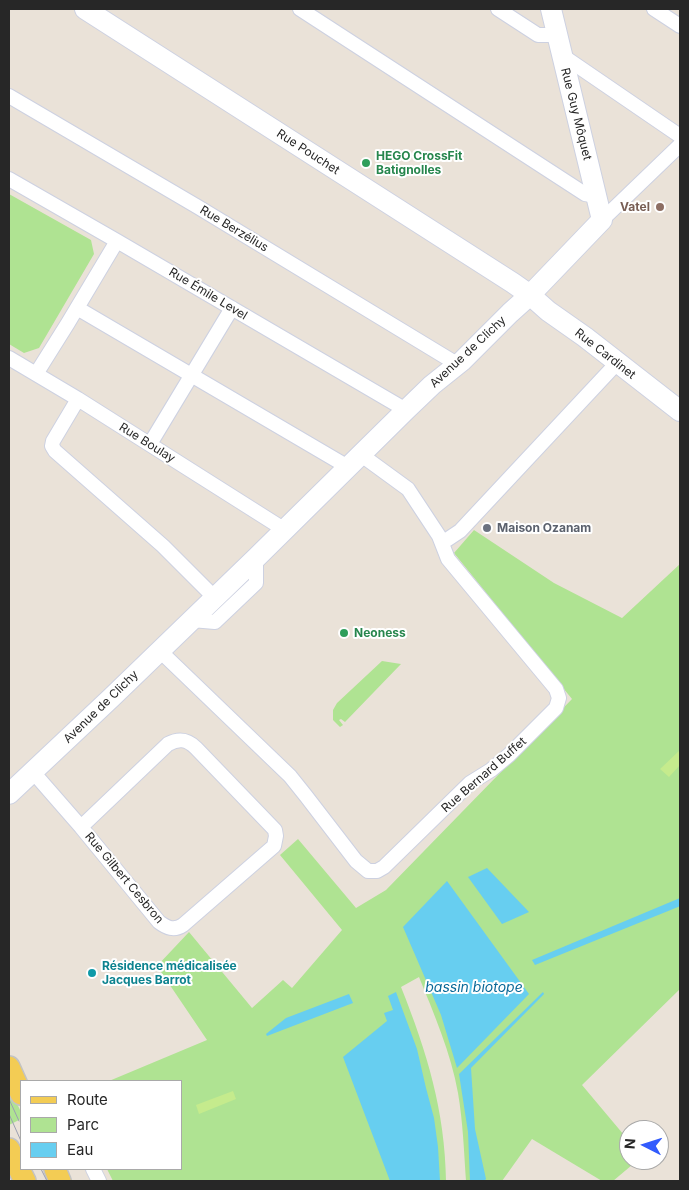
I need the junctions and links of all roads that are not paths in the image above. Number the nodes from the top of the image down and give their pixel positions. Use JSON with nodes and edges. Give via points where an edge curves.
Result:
{"nodes":[{"id":1,"x":86,"y":9,"type":"edge"},
{"id":2,"x":300,"y":9,"type":"edge"},
{"id":3,"x":498,"y":9,"type":"edge"},
{"id":4,"x":551,"y":9,"type":"edge"},
{"id":5,"x":654,"y":9,"type":"edge"},
{"id":6,"x":680,"y":26,"type":"edge"},
{"id":7,"x":557,"y":36,"type":"junction"},
{"id":8,"x":562,"y":56,"type":"junction"},
{"id":9,"x":9,"y":96,"type":"edge"},
{"id":10,"x":680,"y":136,"type":"edge"},
{"id":11,"x":680,"y":145,"type":"edge"},
{"id":12,"x":9,"y":179,"type":"edge"},
{"id":13,"x":596,"y":196,"type":"junction"},
{"id":14,"x":602,"y":220,"type":"junction"},
{"id":15,"x":117,"y":241,"type":"junction"},
{"id":16,"x":530,"y":295,"type":"junction"},
{"id":17,"x":77,"y":308,"type":"junction"},
{"id":18,"x":232,"y":308,"type":"junction"},
{"id":19,"x":9,"y":358,"type":"edge"},
{"id":20,"x":617,"y":363,"type":"junction"},
{"id":21,"x":458,"y":364,"type":"junction"},
{"id":22,"x":36,"y":374,"type":"junction"},
{"id":23,"x":192,"y":374,"type":"junction"},
{"id":24,"x":78,"y":399,"type":"junction"},
{"id":25,"x":406,"y":410,"type":"junction"},
{"id":26,"x":680,"y":411,"type":"edge"},
{"id":27,"x":150,"y":444,"type":"junction"},
{"id":28,"x":354,"y":460,"type":"junction"},
{"id":29,"x":285,"y":530,"type":"junction"},
{"id":30,"x":442,"y":543,"type":"junction"},
{"id":31,"x":256,"y":558,"type":"junction"},
{"id":32,"x":215,"y":598,"type":"junction"},
{"id":33,"x":192,"y":620,"type":"junction"},
{"id":34,"x":160,"y":651,"type":"junction"},
{"id":35,"x":33,"y":772,"type":"junction"},
{"id":36,"x":9,"y":794,"type":"edge"},
{"id":37,"x":81,"y":827,"type":"junction"},
{"id":38,"x":9,"y":1067,"type":"edge"},
{"id":39,"x":20,"y":1092,"type":"edge"},
{"id":40,"x":9,"y":1149,"type":"edge"},
{"id":41,"x":20,"y":1170,"type":"edge"}],
"edges":[{"from":1,"to":16,"type":"main road","name":"Rue Pouchet"},
{"from":2,"to":13,"type":"street","via":[[585,194]]},
{"from":3,"to":7,"type":"street","via":[[538,35]]},
{"from":4,"to":7,"type":"main road","name":"Rue Guy Môquet"},
{"from":5,"to":6,"type":"street"},
{"from":7,"to":8,"type":"main road","name":"Rue Guy Môquet"},
{"from":8,"to":10,"type":"street"},
{"from":8,"to":13,"type":"main road","name":"Rue Guy Môquet"},
{"from":9,"to":21,"type":"street","name":"Rue Berzélius"},
{"from":11,"to":14,"type":"street","name":"Avenue de Clichy"},
{"from":12,"to":15,"type":"street","name":"Rue Émile Level"},
{"from":13,"to":14,"type":"main road","name":"Rue Guy Môquet"},
{"from":14,"to":16,"type":"main road","name":"Avenue de Clichy"},
{"from":15,"to":17,"type":"street"},
{"from":15,"to":18,"type":"street","name":"Rue Émile Level"},
{"from":16,"to":20,"type":"main road","name":"Rue Cardinet"},
{"from":16,"to":21,"type":"main road","name":"Avenue de Clichy"},
{"from":17,"to":22,"type":"street"},
{"from":17,"to":23,"type":"street","name":"Rue Bernard Buffet"},
{"from":18,"to":23,"type":"street"},
{"from":18,"to":25,"type":"street","name":"Rue Émile Level"},
{"from":19,"to":22,"type":"street","name":"Rue Boulay"},
{"from":20,"to":26,"type":"main road","name":"Rue Cardinet"},
{"from":20,"to":30,"type":"street","via":[[460,532]]},
{"from":21,"to":25,"type":"main road","name":"Avenue de Clichy"},
{"from":22,"to":24,"type":"street","name":"Rue Boulay"},
{"from":23,"to":27,"type":"street"},
{"from":23,"to":28,"type":"street","name":"Rue Bernard Buffet"},
{"from":24,"to":27,"type":"street","name":"Rue Boulay"},
{"from":24,"to":32,"type":"street","via":[[53,441],[55,451],[158,541]]},
{"from":25,"to":28,"type":"main road","name":"Avenue de Clichy"},
{"from":27,"to":29,"type":"street","name":"Rue Boulay"},
{"from":28,"to":29,"type":"main road","name":"Avenue de Clichy"},
{"from":28,"to":30,"type":"street","name":"Rue Bernard Buffet","via":[[408,490]]},
{"from":29,"to":31,"type":"main road","name":"Avenue de Clichy"},
{"from":30,"to":34,"type":"street","name":"Rue Bernard Buffet","via":[[448,559],[556,688],[559,698],[556,708],[509,755],[470,783],[377,871],[368,871],[359,865],[290,776]]},
{"from":31,"to":32,"type":"main road","name":"Avenue de Clichy"},
{"from":31,"to":33,"type":"street","via":[[256,583],[249,590],[215,622]]},
{"from":32,"to":33,"type":"main road","name":"Avenue de Clichy"},
{"from":33,"to":34,"type":"main road","name":"Avenue de Clichy"},
{"from":34,"to":35,"type":"main road","name":"Avenue de Clichy"},
{"from":35,"to":36,"type":"main road","name":"Avenue de Clichy"},
{"from":35,"to":37,"type":"street","name":"Rue Gilbert Cesbron"},
{"from":37,"to":37,"type":"street","name":"Rue Gilbert Cesbron","via":[[159,922],[171,929],[183,925],[274,846],[276,836],[275,830],[196,748],[182,740],[168,744]]},
{"from":38,"to":39,"type":"main road"},
{"from":40,"to":41,"type":"main road"}]}
